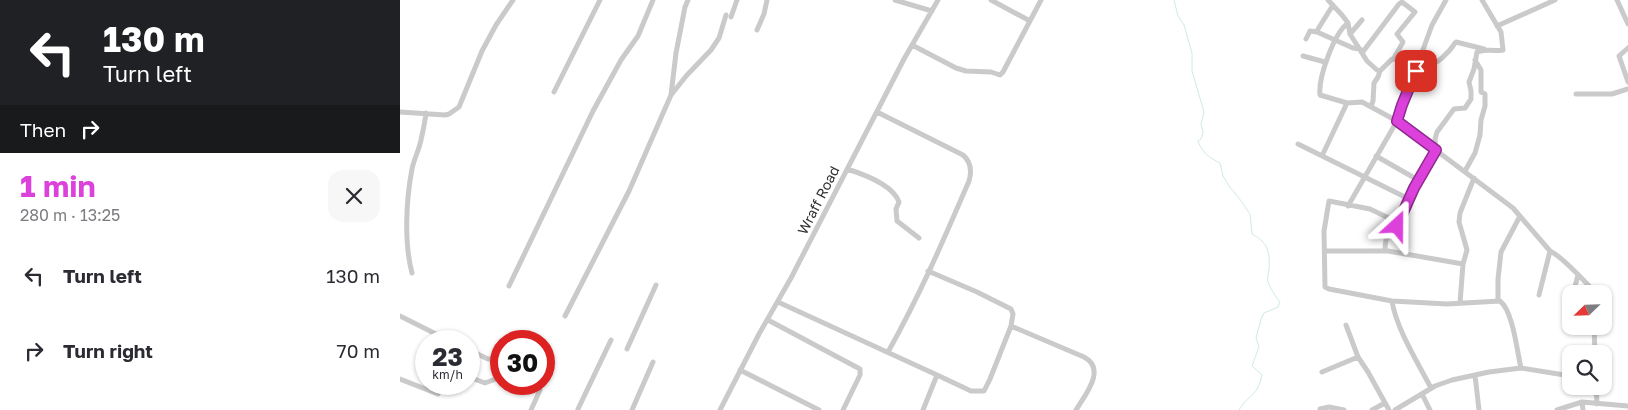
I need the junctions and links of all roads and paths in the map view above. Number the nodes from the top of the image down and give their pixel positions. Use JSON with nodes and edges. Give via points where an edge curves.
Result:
{"nodes":[{"id":1,"x":513,"y":0,"type":"edge"},
{"id":2,"x":600,"y":0,"type":"edge"},
{"id":3,"x":654,"y":0,"type":"edge"},
{"id":4,"x":688,"y":0,"type":"edge"},
{"id":5,"x":737,"y":0,"type":"edge"},
{"id":6,"x":767,"y":0,"type":"edge"},
{"id":7,"x":895,"y":0,"type":"edge"},
{"id":8,"x":938,"y":0,"type":"edge"},
{"id":9,"x":991,"y":0,"type":"edge"},
{"id":10,"x":1041,"y":0,"type":"edge"},
{"id":11,"x":1328,"y":0,"type":"edge"},
{"id":12,"x":1446,"y":0,"type":"edge"},
{"id":13,"x":1482,"y":0,"type":"edge"},
{"id":14,"x":1555,"y":0,"type":"edge"},
{"id":15,"x":1617,"y":0,"type":"edge"},
{"id":16,"x":1546,"y":2,"type":"edge"},
{"id":17,"x":1333,"y":5,"type":"junction"},
{"id":18,"x":932,"y":11,"type":"junction"},
{"id":19,"x":1030,"y":20,"type":"junction"},
{"id":20,"x":1362,"y":20,"type":"dead end"},
{"id":21,"x":1348,"y":23,"type":"junction"},
{"id":22,"x":1628,"y":24,"type":"edge"},
{"id":23,"x":1497,"y":26,"type":"junction"},
{"id":24,"x":757,"y":30,"type":"dead end"},
{"id":25,"x":1317,"y":32,"type":"junction"},
{"id":26,"x":1350,"y":34,"type":"junction"},
{"id":27,"x":1306,"y":39,"type":"dead end"},
{"id":28,"x":1336,"y":40,"type":"junction"},
{"id":29,"x":912,"y":46,"type":"junction"},
{"id":30,"x":1628,"y":48,"type":"edge"},
{"id":31,"x":1485,"y":49,"type":"junction"},
{"id":32,"x":1361,"y":51,"type":"junction"},
{"id":33,"x":1303,"y":56,"type":"dead end"},
{"id":34,"x":1394,"y":58,"type":"junction"},
{"id":35,"x":1475,"y":59,"type":"junction"},
{"id":36,"x":1325,"y":62,"type":"junction"},
{"id":37,"x":1380,"y":70,"type":"junction"},
{"id":38,"x":1416,"y":71,"type":"junction"},
{"id":39,"x":1628,"y":82,"type":"edge"},
{"id":40,"x":1628,"y":89,"type":"edge"},
{"id":41,"x":554,"y":92,"type":"dead end"},
{"id":42,"x":1576,"y":94,"type":"dead end"},
{"id":43,"x":671,"y":96,"type":"junction"},
{"id":44,"x":1346,"y":102,"type":"junction"},
{"id":45,"x":1371,"y":106,"type":"junction"},
{"id":46,"x":400,"y":112,"type":"edge"},
{"id":47,"x":877,"y":112,"type":"junction"},
{"id":48,"x":426,"y":113,"type":"junction"},
{"id":49,"x":1397,"y":121,"type":"junction"},
{"id":50,"x":1298,"y":144,"type":"dead end"},
{"id":51,"x":1436,"y":150,"type":"junction"},
{"id":52,"x":1322,"y":156,"type":"junction"},
{"id":53,"x":1376,"y":156,"type":"junction"},
{"id":54,"x":847,"y":169,"type":"junction"},
{"id":55,"x":1465,"y":172,"type":"junction"},
{"id":56,"x":1365,"y":176,"type":"junction"},
{"id":57,"x":1474,"y":178,"type":"junction"},
{"id":58,"x":1418,"y":180,"type":"junction"},
{"id":59,"x":1409,"y":199,"type":"junction"},
{"id":60,"x":1348,"y":206,"type":"junction"},
{"id":61,"x":1520,"y":216,"type":"junction"},
{"id":62,"x":1399,"y":223,"type":"junction"},
{"id":63,"x":919,"y":238,"type":"dead end"},
{"id":64,"x":1325,"y":251,"type":"junction"},
{"id":65,"x":1385,"y":251,"type":"junction"},
{"id":66,"x":1550,"y":251,"type":"junction"},
{"id":67,"x":1463,"y":264,"type":"junction"},
{"id":68,"x":928,"y":272,"type":"junction"},
{"id":69,"x":412,"y":273,"type":"dead end"},
{"id":70,"x":1578,"y":275,"type":"junction"},
{"id":71,"x":656,"y":285,"type":"dead end"},
{"id":72,"x":1575,"y":285,"type":"edge"},
{"id":73,"x":1588,"y":285,"type":"edge"},
{"id":74,"x":509,"y":286,"type":"dead end"},
{"id":75,"x":1539,"y":295,"type":"dead end"},
{"id":76,"x":1392,"y":301,"type":"junction"},
{"id":77,"x":778,"y":302,"type":"junction"},
{"id":78,"x":1498,"y":302,"type":"junction"},
{"id":79,"x":1460,"y":303,"type":"junction"},
{"id":80,"x":400,"y":316,"type":"edge"},
{"id":81,"x":565,"y":316,"type":"dead end"},
{"id":82,"x":768,"y":320,"type":"junction"},
{"id":83,"x":1346,"y":325,"type":"dead end"},
{"id":84,"x":1011,"y":326,"type":"junction"},
{"id":85,"x":428,"y":330,"type":"edge"},
{"id":86,"x":611,"y":340,"type":"dead end"},
{"id":87,"x":626,"y":348,"type":"dead end"},
{"id":88,"x":888,"y":352,"type":"junction"},
{"id":89,"x":1358,"y":357,"type":"junction"},
{"id":90,"x":653,"y":362,"type":"dead end"},
{"id":91,"x":1520,"y":368,"type":"junction"},
{"id":92,"x":740,"y":370,"type":"junction"},
{"id":93,"x":1322,"y":372,"type":"dead end"},
{"id":94,"x":1475,"y":375,"type":"junction"},
{"id":95,"x":1562,"y":375,"type":"edge"},
{"id":96,"x":938,"y":376,"type":"junction"},
{"id":97,"x":400,"y":379,"type":"edge"},
{"id":98,"x":415,"y":385,"type":"edge"},
{"id":99,"x":1431,"y":388,"type":"junction"},
{"id":100,"x":1422,"y":394,"type":"junction"},
{"id":101,"x":538,"y":395,"type":"edge"},
{"id":102,"x":1596,"y":395,"type":"edge"},
{"id":103,"x":1582,"y":402,"type":"junction"},
{"id":104,"x":1385,"y":403,"type":"junction"},
{"id":105,"x":1597,"y":404,"type":"junction"},
{"id":106,"x":1628,"y":406,"type":"edge"},
{"id":107,"x":578,"y":409,"type":"dead end"},
{"id":108,"x":1320,"y":409,"type":"edge"},
{"id":109,"x":531,"y":410,"type":"edge"},
{"id":110,"x":632,"y":410,"type":"edge"},
{"id":111,"x":720,"y":410,"type":"edge"},
{"id":112,"x":819,"y":410,"type":"edge"},
{"id":113,"x":843,"y":410,"type":"edge"},
{"id":114,"x":923,"y":410,"type":"edge"},
{"id":115,"x":1076,"y":410,"type":"edge"},
{"id":116,"x":1344,"y":410,"type":"edge"},
{"id":117,"x":1372,"y":410,"type":"edge"},
{"id":118,"x":1389,"y":410,"type":"edge"},
{"id":119,"x":1395,"y":410,"type":"edge"},
{"id":120,"x":1430,"y":410,"type":"edge"},
{"id":121,"x":1479,"y":410,"type":"edge"},
{"id":122,"x":1557,"y":410,"type":"edge"},
{"id":123,"x":1583,"y":410,"type":"edge"}],
"edges":[{"from":1,"to":48,"type":"street","via":[[482,51],[460,106],[450,114]]},
{"from":2,"to":41,"type":"street"},
{"from":3,"to":74,"type":"street","via":[[638,36],[593,111]]},
{"from":4,"to":43,"type":"street"},
{"from":5,"to":43,"type":"street","via":[[711,50]]},
{"from":6,"to":24,"type":"street"},
{"from":7,"to":18,"type":"street"},
{"from":8,"to":18,"type":"street","name":"Wraff Road"},
{"from":9,"to":19,"type":"street"},
{"from":10,"to":19,"type":"street"},
{"from":11,"to":17,"type":"street"},
{"from":12,"to":38,"type":"street","via":[[1432,24]]},
{"from":13,"to":23,"type":"street"},
{"from":14,"to":16,"type":"street"},
{"from":15,"to":22,"type":"street"},
{"from":16,"to":23,"type":"street"},
{"from":17,"to":21,"type":"street"},
{"from":17,"to":25,"type":"street"},
{"from":18,"to":29,"type":"street","name":"Wraff Road"},
{"from":19,"to":29,"type":"street","via":[[1000,75],[956,68]]},
{"from":20,"to":26,"type":"street"},
{"from":21,"to":26,"type":"street"},
{"from":21,"to":28,"type":"street","via":[[1339,30]]},
{"from":23,"to":31,"type":"street","via":[[1503,50]]},
{"from":25,"to":27,"type":"street","via":[[1310,31]]},
{"from":25,"to":28,"type":"street"},
{"from":26,"to":32,"type":"street"},
{"from":28,"to":32,"type":"street"},
{"from":28,"to":36,"type":"street"},
{"from":29,"to":47,"type":"street","name":"Wraff Road"},
{"from":30,"to":39,"type":"street","via":[[1619,56]]},
{"from":31,"to":35,"type":"street","via":[[1477,52]]},
{"from":31,"to":38,"type":"street","via":[[1456,42],[1429,67]]},
{"from":32,"to":34,"type":"street","via":[[1402,2],[1415,12],[1397,34],[1403,42]]},
{"from":32,"to":37,"type":"street","via":[[1372,66]]},
{"from":33,"to":36,"type":"street"},
{"from":34,"to":37,"type":"street"},
{"from":34,"to":38,"type":"street"},
{"from":35,"to":51,"type":"street","via":[[1469,82],[1470,99],[1465,108],[1454,109],[1438,132]]},
{"from":35,"to":55,"type":"street","via":[[1481,70],[1481,92],[1485,94],[1486,106],[1475,153]]},
{"from":36,"to":44,"type":"street","via":[[1320,94]]},
{"from":37,"to":45,"type":"street"},
{"from":38,"to":49,"type":"street"},
{"from":40,"to":42,"type":"street","via":[[1612,94]]},
{"from":43,"to":81,"type":"street","via":[[629,191]]},
{"from":44,"to":45,"type":"street","via":[[1359,101]]},
{"from":44,"to":52,"type":"street"},
{"from":45,"to":49,"type":"street"},
{"from":46,"to":48,"type":"street"},
{"from":47,"to":54,"type":"street","name":"Wraff Road"},
{"from":47,"to":68,"type":"street","via":[[964,155],[970,164],[969,181]]},
{"from":48,"to":69,"type":"street","via":[[410,184],[408,232]]},
{"from":49,"to":51,"type":"street"},
{"from":49,"to":53,"type":"street"},
{"from":50,"to":52,"type":"street"},
{"from":51,"to":55,"type":"street"},
{"from":51,"to":58,"type":"street"},
{"from":52,"to":56,"type":"street"},
{"from":53,"to":56,"type":"street"},
{"from":53,"to":58,"type":"street"},
{"from":54,"to":63,"type":"street","via":[[891,189],[899,202],[897,221]]},
{"from":54,"to":77,"type":"street","name":"Wraff Road"},
{"from":55,"to":57,"type":"street"},
{"from":56,"to":59,"type":"street"},
{"from":56,"to":60,"type":"street"},
{"from":57,"to":61,"type":"street"},
{"from":57,"to":67,"type":"street","via":[[1460,213],[1467,250]]},
{"from":58,"to":59,"type":"street"},
{"from":59,"to":62,"type":"street"},
{"from":60,"to":62,"type":"street","via":[[1370,209]]},
{"from":60,"to":64,"type":"street","via":[[1329,201],[1324,232]]},
{"from":61,"to":66,"type":"street"},
{"from":61,"to":78,"type":"street","via":[[1501,252]]},
{"from":62,"to":65,"type":"street","via":[[1388,234]]},
{"from":64,"to":65,"type":"street"},
{"from":64,"to":76,"type":"street","via":[[1326,288]]},
{"from":65,"to":67,"type":"street"},
{"from":66,"to":70,"type":"street"},
{"from":66,"to":75,"type":"street"},
{"from":67,"to":79,"type":"street"},
{"from":68,"to":84,"type":"street","via":[[1011,309]]},
{"from":68,"to":88,"type":"street"},
{"from":70,"to":72,"type":"street"},
{"from":70,"to":73,"type":"street"},
{"from":71,"to":87,"type":"street"},
{"from":76,"to":79,"type":"street"},
{"from":76,"to":99,"type":"street","via":[[1400,327]]},
{"from":77,"to":82,"type":"street","name":"Wraff Road"},
{"from":77,"to":88,"type":"street"},
{"from":78,"to":79,"type":"street"},
{"from":78,"to":91,"type":"street","via":[[1503,303],[1507,312]]},
{"from":80,"to":85,"type":"street"},
{"from":82,"to":92,"type":"street","name":"Wraff Road"},
{"from":82,"to":113,"type":"street","via":[[860,369],[860,376]]},
{"from":83,"to":89,"type":"street"},
{"from":84,"to":96,"type":"street","via":[[984,391],[971,391]]},
{"from":84,"to":115,"type":"street","via":[[1093,362],[1094,377]]},
{"from":86,"to":107,"type":"street"},
{"from":88,"to":96,"type":"street"},
{"from":89,"to":93,"type":"street"},
{"from":89,"to":104,"type":"street"},
{"from":90,"to":110,"type":"street"},
{"from":91,"to":94,"type":"street"},
{"from":91,"to":95,"type":"street"},
{"from":92,"to":111,"type":"street","name":"Wraff Road"},
{"from":92,"to":112,"type":"street"},
{"from":94,"to":99,"type":"street"},
{"from":94,"to":121,"type":"street"},
{"from":96,"to":114,"type":"street"},
{"from":97,"to":98,"type":"street"},
{"from":99,"to":100,"type":"street"},
{"from":100,"to":119,"type":"street"},
{"from":100,"to":120,"type":"street"},
{"from":101,"to":109,"type":"street"},
{"from":102,"to":105,"type":"street"},
{"from":103,"to":105,"type":"street"},
{"from":103,"to":122,"type":"street"},
{"from":103,"to":123,"type":"street"},
{"from":104,"to":117,"type":"street"},
{"from":104,"to":118,"type":"street"},
{"from":105,"to":106,"type":"street"},
{"from":108,"to":116,"type":"street"}]}
